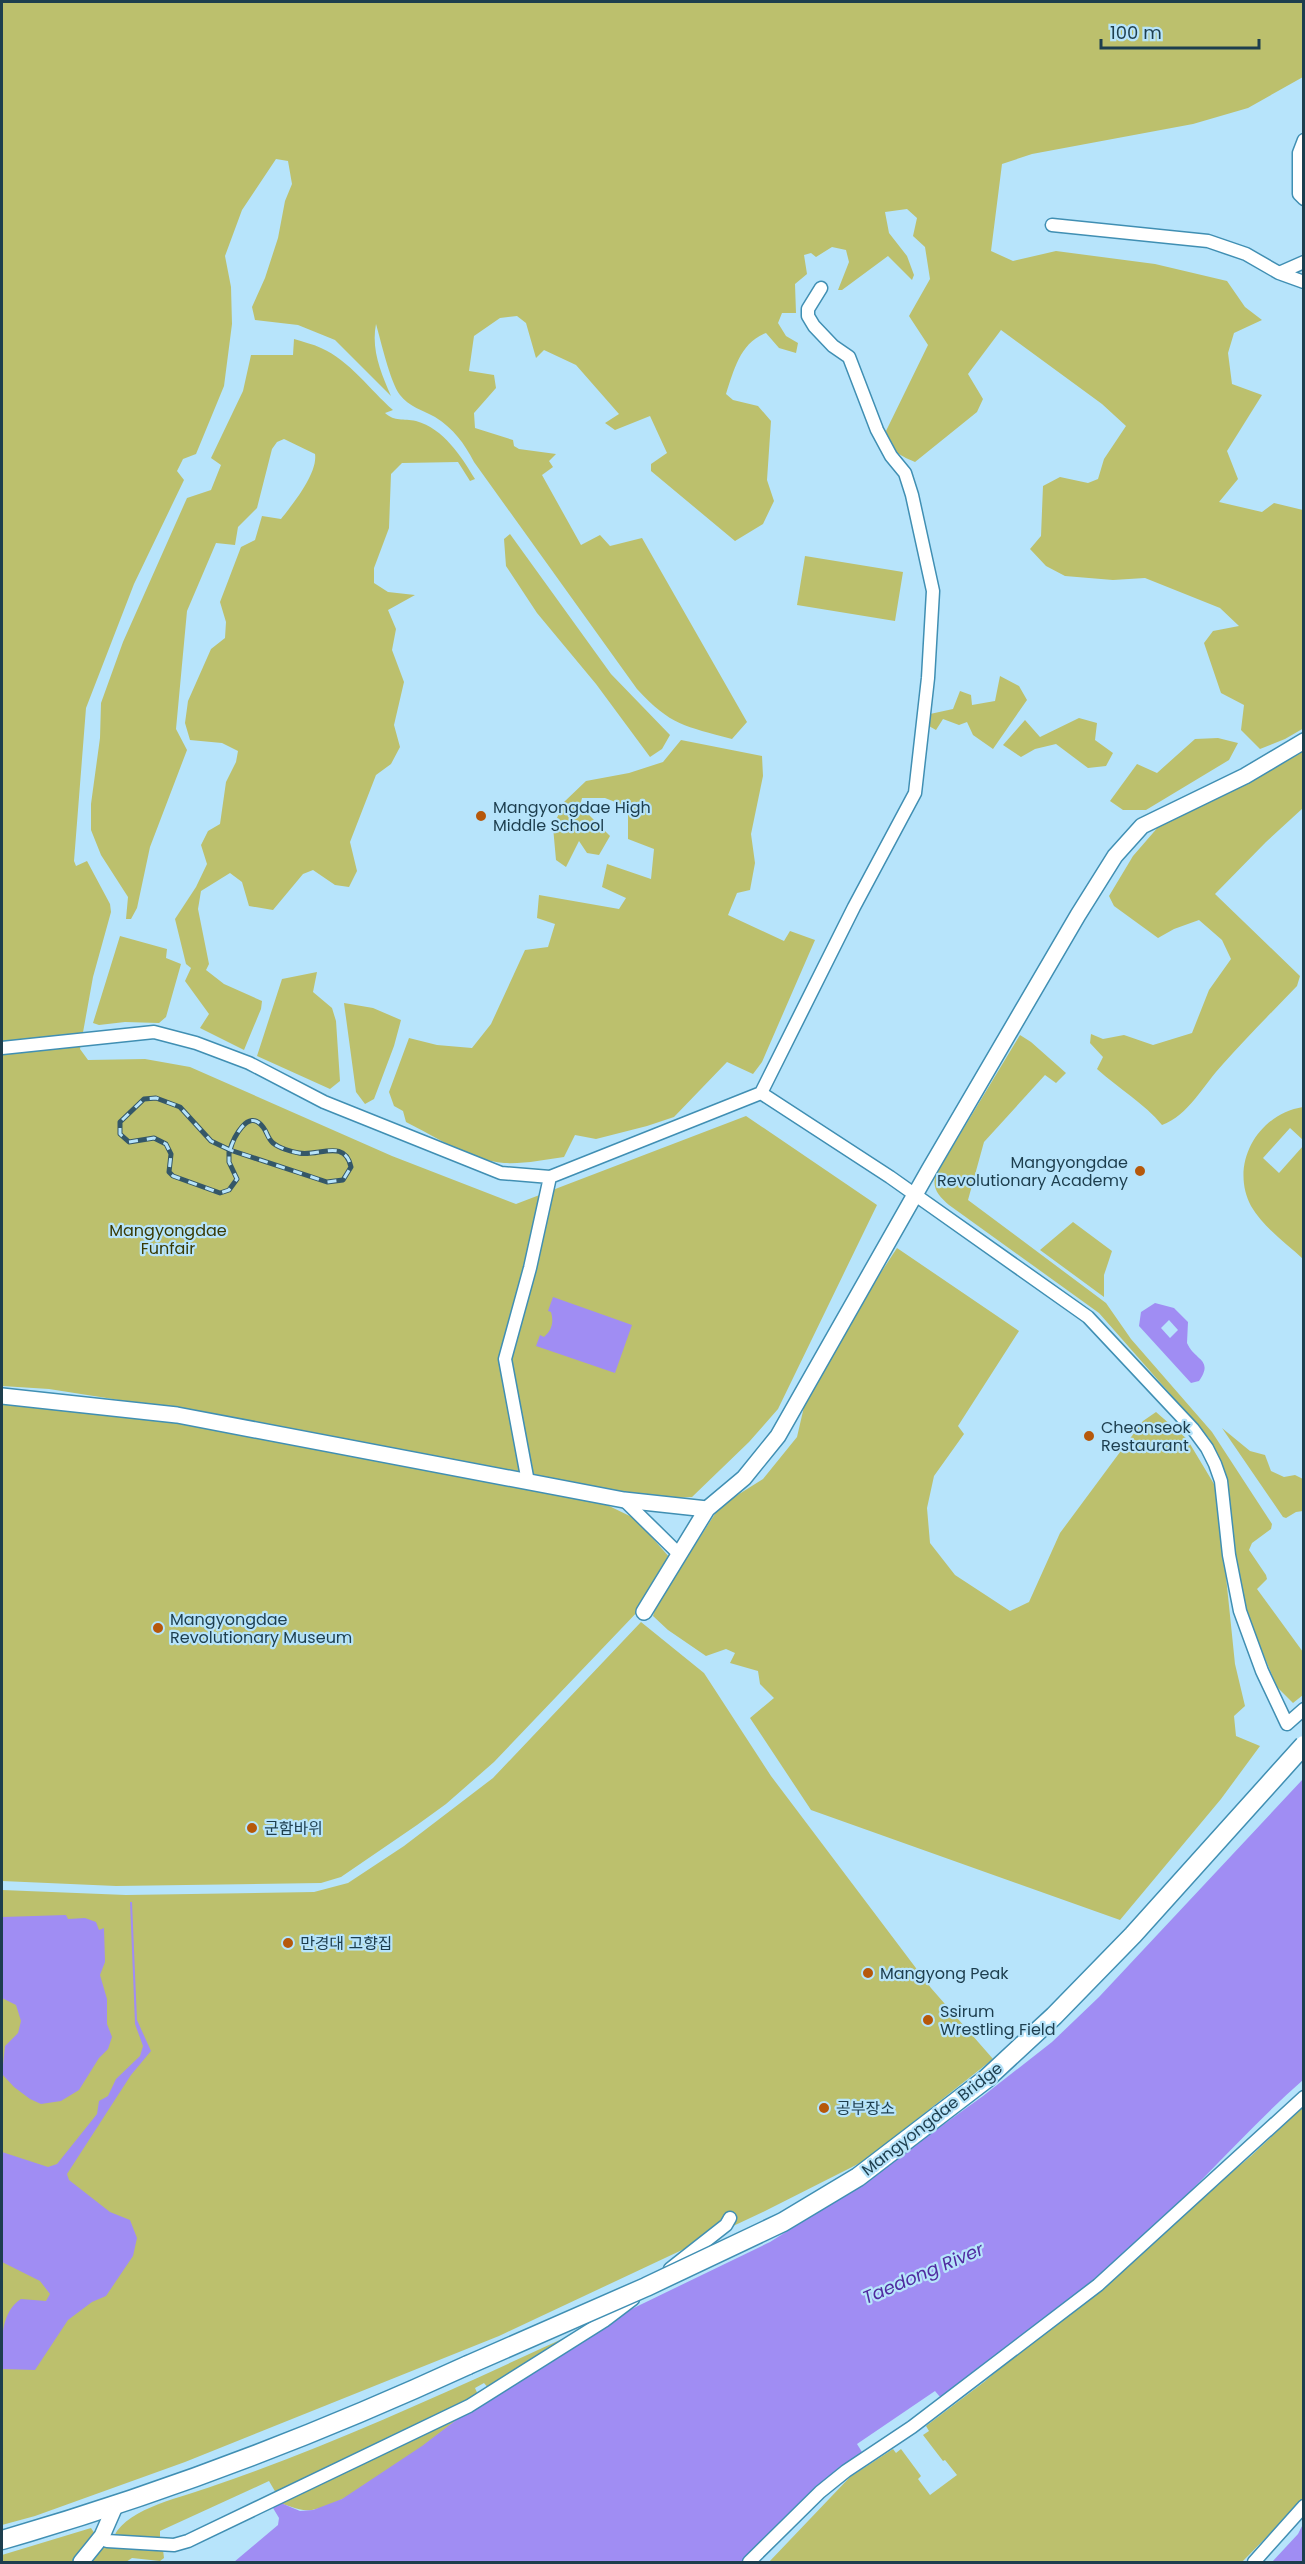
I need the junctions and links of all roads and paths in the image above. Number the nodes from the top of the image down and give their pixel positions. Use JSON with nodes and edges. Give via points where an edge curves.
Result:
{"nodes":[{"id":1,"x":1304,"y":140,"type":"edge"},
{"id":2,"x":1304,"y":200,"type":"edge"},
{"id":3,"x":1052,"y":225,"type":"dead end"},
{"id":4,"x":1304,"y":262,"type":"edge"},
{"id":5,"x":1279,"y":273,"type":"junction"},
{"id":6,"x":1304,"y":282,"type":"edge"},
{"id":7,"x":821,"y":288,"type":"dead end"},
{"id":8,"x":1304,"y":741,"type":"edge"},
{"id":9,"x":2,"y":1048,"type":"edge"},
{"id":10,"x":761,"y":1093,"type":"junction"},
{"id":11,"x":550,"y":1177,"type":"junction"},
{"id":12,"x":914,"y":1196,"type":"junction"},
{"id":13,"x":2,"y":1396,"type":"edge"},
{"id":14,"x":528,"y":1482,"type":"junction"},
{"id":15,"x":624,"y":1500,"type":"junction"},
{"id":16,"x":707,"y":1509,"type":"junction"},
{"id":17,"x":679,"y":1554,"type":"junction"},
{"id":18,"x":644,"y":1612,"type":"dead end"},
{"id":19,"x":1304,"y":1708,"type":"edge"},
{"id":20,"x":1304,"y":1745,"type":"edge"},
{"id":21,"x":1304,"y":2097,"type":"edge"},
{"id":22,"x":730,"y":2218,"type":"dead end"},
{"id":23,"x":116,"y":2504,"type":"junction"},
{"id":24,"x":1304,"y":2506,"type":"edge"},
{"id":25,"x":102,"y":2536,"type":"junction"},
{"id":26,"x":2,"y":2540,"type":"edge"},
{"id":27,"x":81,"y":2562,"type":"edge"},
{"id":28,"x":750,"y":2562,"type":"edge"},
{"id":29,"x":1254,"y":2562,"type":"edge"}],
"edges":[{"from":1,"to":2,"type":"street","via":[[1299,153],[1299,194]]},
{"from":3,"to":5,"type":"street","via":[[1208,241],[1246,254]]},
{"from":4,"to":5,"type":"street"},
{"from":5,"to":6,"type":"street"},
{"from":7,"to":10,"type":"street","via":[[808,316],[833,346],[849,357],[877,430],[905,473],[933,591],[915,793]]},
{"from":8,"to":12,"type":"main road","via":[[1245,776],[1142,826],[1115,856]]},
{"from":9,"to":11,"type":"street","via":[[154,1032],[196,1042],[249,1063],[324,1102],[501,1173]]},
{"from":10,"to":11,"type":"street"},
{"from":10,"to":12,"type":"street"},
{"from":11,"to":14,"type":"street","via":[[506,1359]]},
{"from":12,"to":16,"type":"main road","via":[[778,1436],[744,1478]]},
{"from":12,"to":19,"type":"street","via":[[1089,1317],[1207,1448],[1221,1481],[1229,1555],[1249,1640],[1287,1724]]},
{"from":13,"to":14,"type":"main road","via":[[177,1415]]},
{"from":14,"to":15,"type":"main road"},
{"from":15,"to":16,"type":"main road"},
{"from":15,"to":17,"type":"street"},
{"from":16,"to":17,"type":"main road"},
{"from":17,"to":18,"type":"main road"},
{"from":20,"to":23,"type":"highway","name":"Mangyongdae Bridge","bridge":true,"via":[[1133,1935],[1053,2016],[986,2079],[858,2177],[783,2222],[368,2411],[175,2486]]},
{"from":21,"to":28,"type":"street","via":[[1098,2285],[912,2427],[846,2471]]},
{"from":22,"to":25,"type":"street","via":[[604,2321],[469,2406],[188,2541],[174,2545],[107,2541]]},
{"from":23,"to":25,"type":"main road"},
{"from":23,"to":26,"type":"highway","name":"Mangyongdae Bridge"},
{"from":24,"to":29,"type":"street"},
{"from":25,"to":27,"type":"main road"}]}
